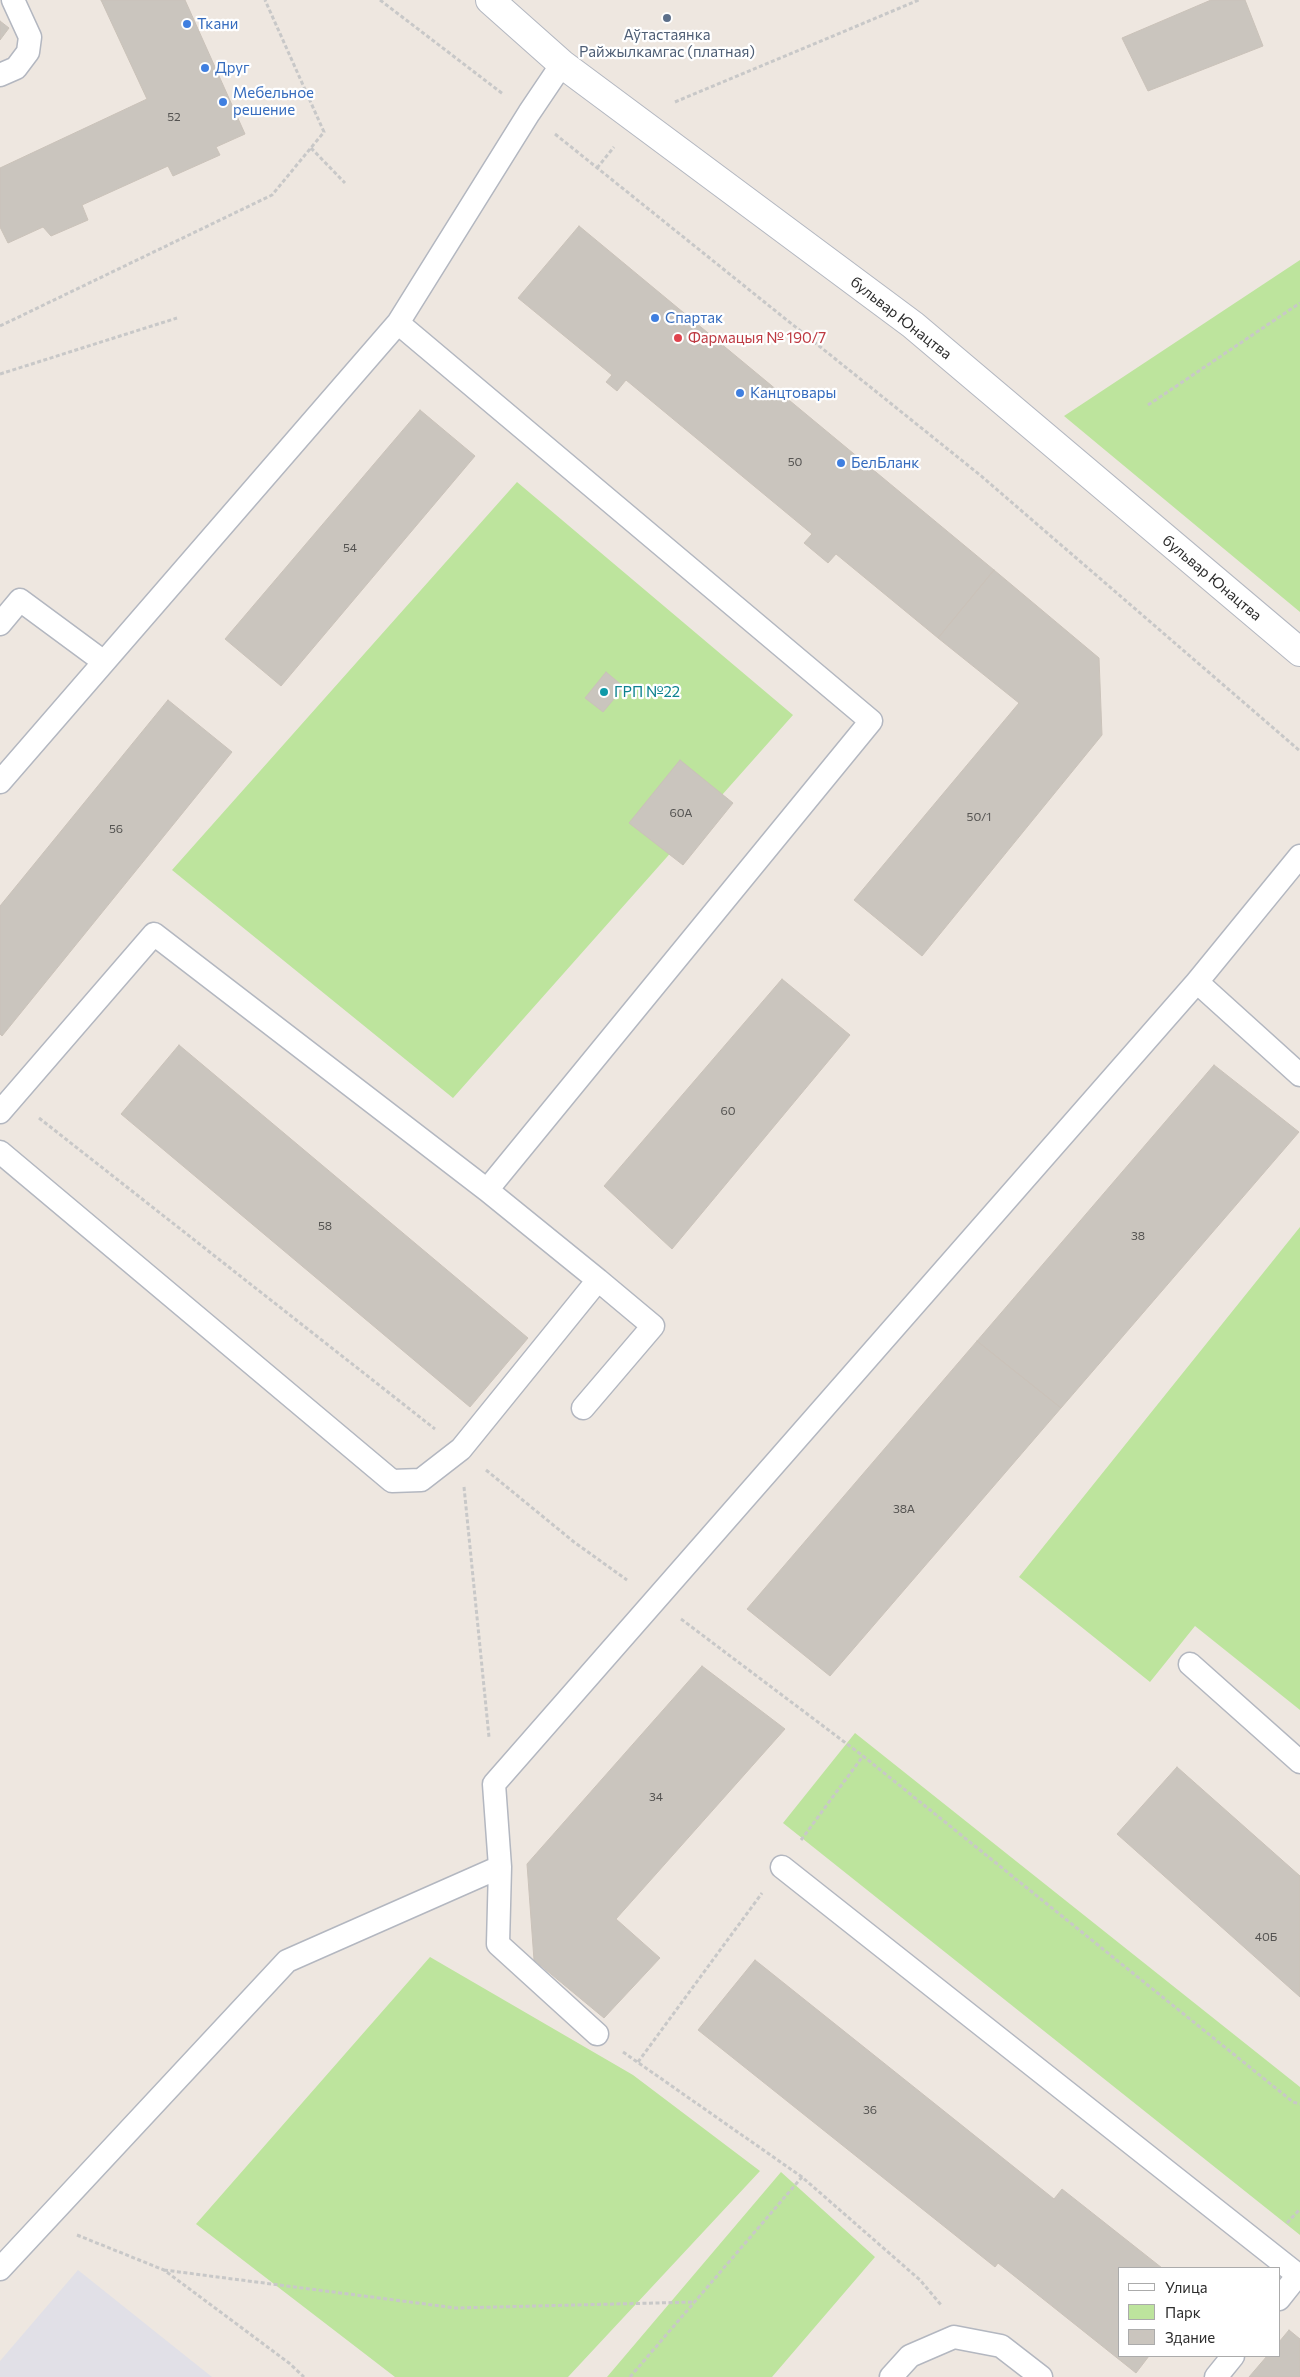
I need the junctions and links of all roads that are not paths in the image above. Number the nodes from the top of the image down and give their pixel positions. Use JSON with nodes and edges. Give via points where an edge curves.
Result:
{"nodes":[{"id":1,"x":12,"y":0,"type":"edge"},
{"id":2,"x":490,"y":0,"type":"edge"},
{"id":3,"x":562,"y":64,"type":"junction"},
{"id":4,"x":0,"y":75,"type":"edge"},
{"id":5,"x":398,"y":322,"type":"junction"},
{"id":6,"x":0,"y":624,"type":"edge"},
{"id":7,"x":1300,"y":652,"type":"edge"},
{"id":8,"x":104,"y":662,"type":"junction"},
{"id":9,"x":0,"y":782,"type":"edge"},
{"id":10,"x":1300,"y":856,"type":"edge"},
{"id":11,"x":1197,"y":982,"type":"junction"},
{"id":12,"x":1300,"y":1076,"type":"edge"},
{"id":13,"x":6,"y":1104,"type":"edge"},
{"id":14,"x":0,"y":1152,"type":"edge"},
{"id":15,"x":487,"y":1190,"type":"junction"},
{"id":16,"x":598,"y":1280,"type":"junction"},
{"id":17,"x":583,"y":1408,"type":"dead end"},
{"id":18,"x":1190,"y":1664,"type":"dead end"},
{"id":19,"x":1300,"y":1762,"type":"edge"},
{"id":20,"x":782,"y":1866,"type":"road end"},
{"id":21,"x":500,"y":1867,"type":"junction"},
{"id":22,"x":597,"y":2034,"type":"road end"},
{"id":23,"x":0,"y":2269,"type":"edge"},
{"id":24,"x":1299,"y":2275,"type":"edge"},
{"id":25,"x":1280,"y":2298,"type":"edge"},
{"id":26,"x":1232,"y":2357,"type":"edge"},
{"id":27,"x":891,"y":2377,"type":"edge"},
{"id":28,"x":1041,"y":2377,"type":"edge"},
{"id":29,"x":1216,"y":2377,"type":"edge"}],
"edges":[{"from":1,"to":4,"type":"lane","via":[[30,37],[28,52],[16,68]]},
{"from":2,"to":3,"type":"street","name":"бульвар Юнацтва"},
{"from":3,"to":5,"type":"lane"},
{"from":3,"to":7,"type":"street","name":"бульвар Юнацтва","via":[[913,325]]},
{"from":5,"to":8,"type":"lane"},
{"from":5,"to":15,"type":"lane","via":[[871,721]]},
{"from":6,"to":8,"type":"lane","via":[[20,600]]},
{"from":8,"to":9,"type":"lane"},
{"from":10,"to":11,"type":"lane"},
{"from":11,"to":12,"type":"lane"},
{"from":11,"to":21,"type":"lane","via":[[494,1784]]},
{"from":13,"to":15,"type":"lane","via":[[154,934]]},
{"from":14,"to":16,"type":"lane","via":[[392,1481],[421,1480],[461,1449]]},
{"from":15,"to":16,"type":"lane"},
{"from":16,"to":17,"type":"lane","via":[[653,1326]]},
{"from":18,"to":19,"type":"lane"},
{"from":20,"to":24,"type":"lane"},
{"from":21,"to":22,"type":"lane","via":[[498,1944]]},
{"from":21,"to":23,"type":"lane","via":[[287,1960]]},
{"from":24,"to":25,"type":"lane"},
{"from":26,"to":29,"type":"lane"},
{"from":27,"to":28,"type":"lane","via":[[910,2356],[954,2337],[1001,2346]]}]}
